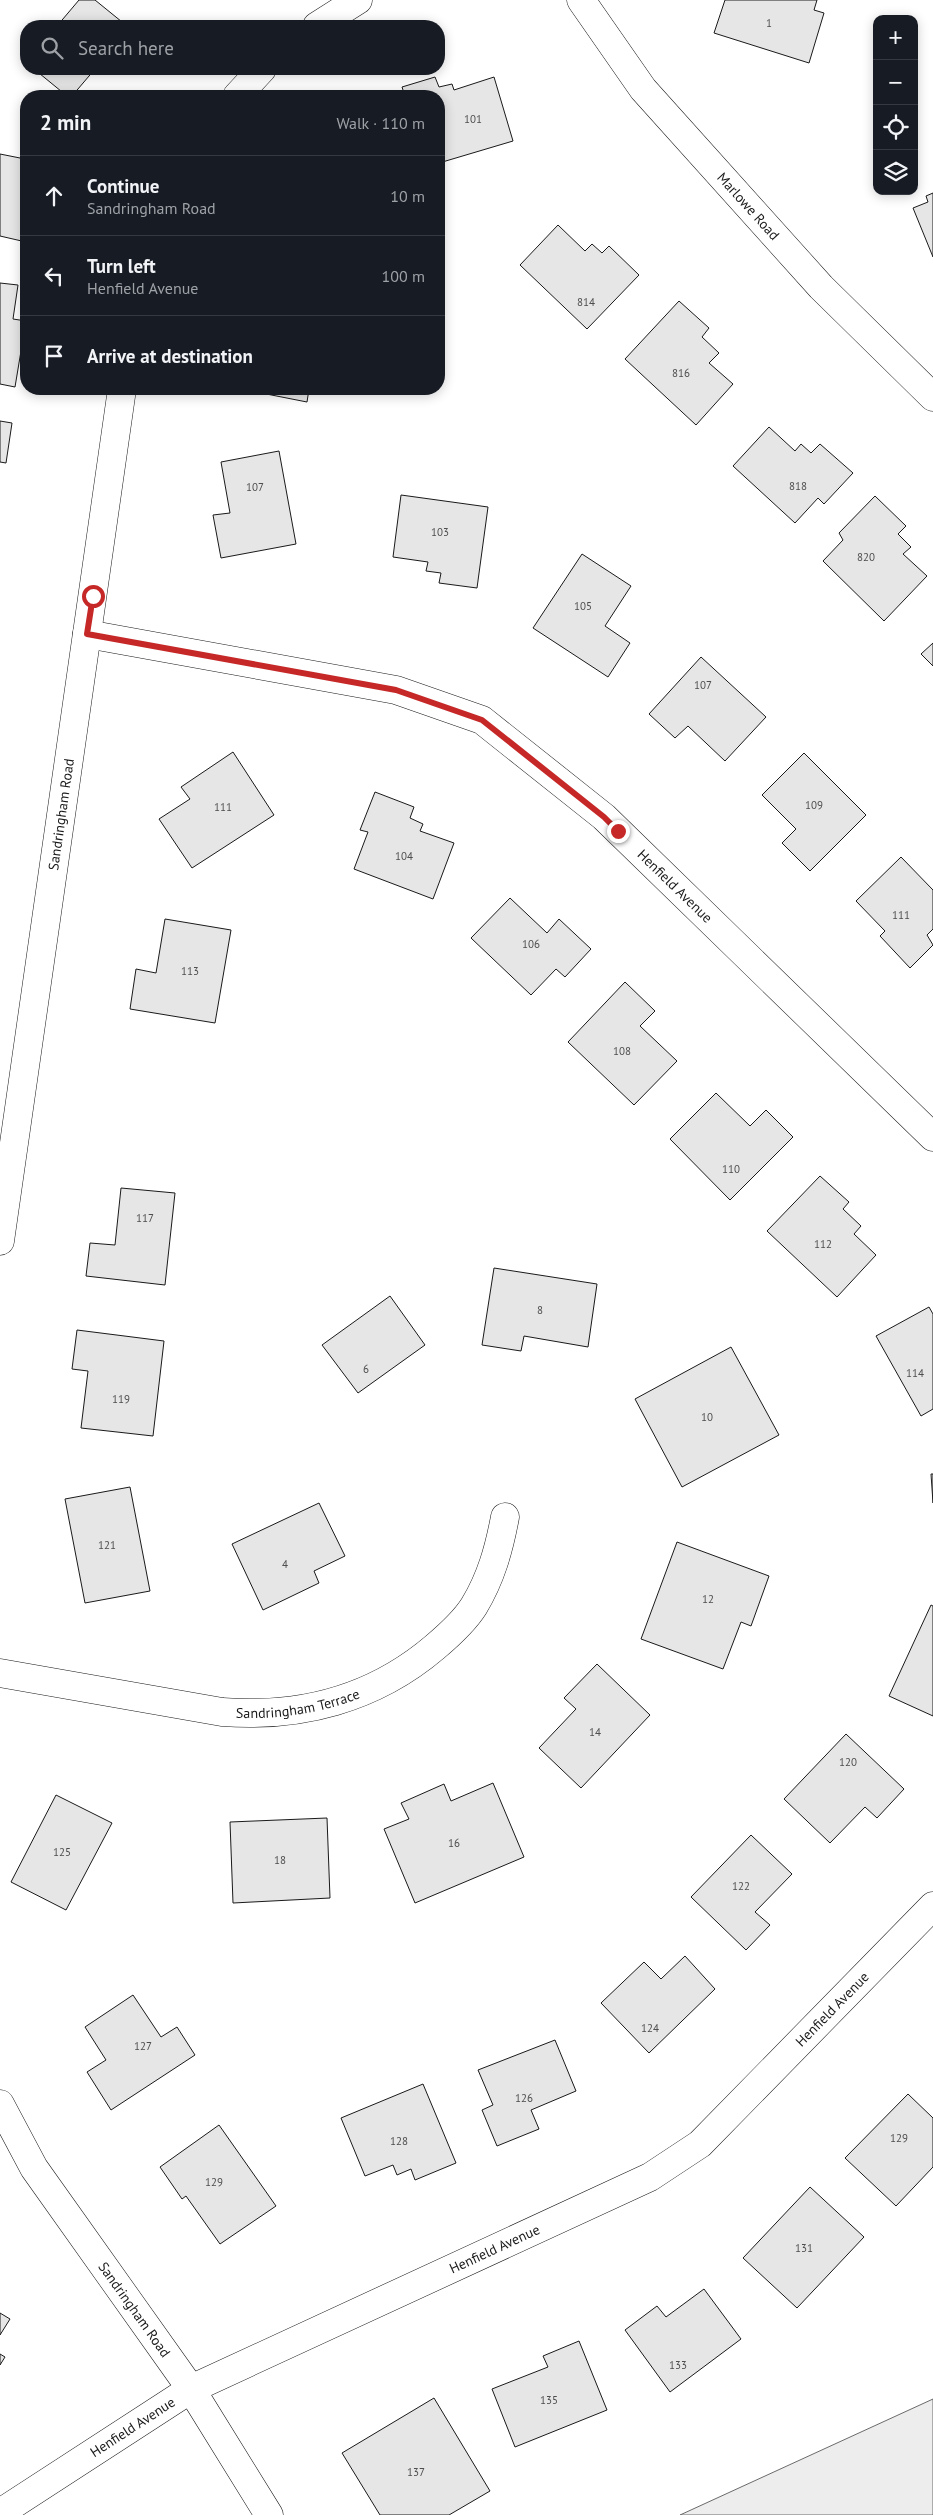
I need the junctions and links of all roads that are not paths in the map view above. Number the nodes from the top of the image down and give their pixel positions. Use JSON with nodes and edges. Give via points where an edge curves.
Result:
{"nodes":[{"id":1,"x":358,"y":0,"type":"edge"},
{"id":2,"x":581,"y":0,"type":"edge"},
{"id":3,"x":326,"y":20,"type":"edge"},
{"id":4,"x":256,"y":75,"type":"edge"},
{"id":5,"x":243,"y":90,"type":"edge"},
{"id":6,"x":121,"y":395,"type":"edge"},
{"id":7,"x":933,"y":396,"type":"edge"},
{"id":8,"x":87,"y":634,"type":"junction"},
{"id":9,"x":933,"y":1137,"type":"edge"},
{"id":10,"x":0,"y":1241,"type":"edge"},
{"id":11,"x":505,"y":1517,"type":"dead end"},
{"id":12,"x":0,"y":1673,"type":"edge"},
{"id":13,"x":933,"y":1906,"type":"edge"},
{"id":14,"x":0,"y":2104,"type":"edge"},
{"id":15,"x":191,"y":2389,"type":"junction"},
{"id":16,"x":0,"y":2513,"type":"edge"},
{"id":17,"x":269,"y":2515,"type":"edge"}],
"edges":[{"from":1,"to":3,"type":"street"},
{"from":2,"to":7,"type":"street","name":"Marlowe Road","via":[[643,89],[821,287]]},
{"from":4,"to":5,"type":"street"},
{"from":6,"to":8,"type":"street","name":"Sandringham Road"},
{"from":8,"to":9,"type":"street","name":"Henfield Avenue","via":[[396,690],[482,720],[604,817]]},
{"from":8,"to":10,"type":"street","name":"Sandringham Road"},
{"from":11,"to":12,"type":"street","name":"Sandringham Terrace","via":[[490,1576],[467,1615],[419,1660],[378,1685],[343,1700],[288,1712],[222,1712]]},
{"from":13,"to":15,"type":"street","name":"Henfield Avenue","via":[[700,2144],[650,2177]]},
{"from":14,"to":15,"type":"street","name":"Sandringham Road","via":[[34,2168]]},
{"from":15,"to":16,"type":"street","name":"Henfield Avenue"},
{"from":15,"to":17,"type":"street","name":"Sandringham Road"}]}
